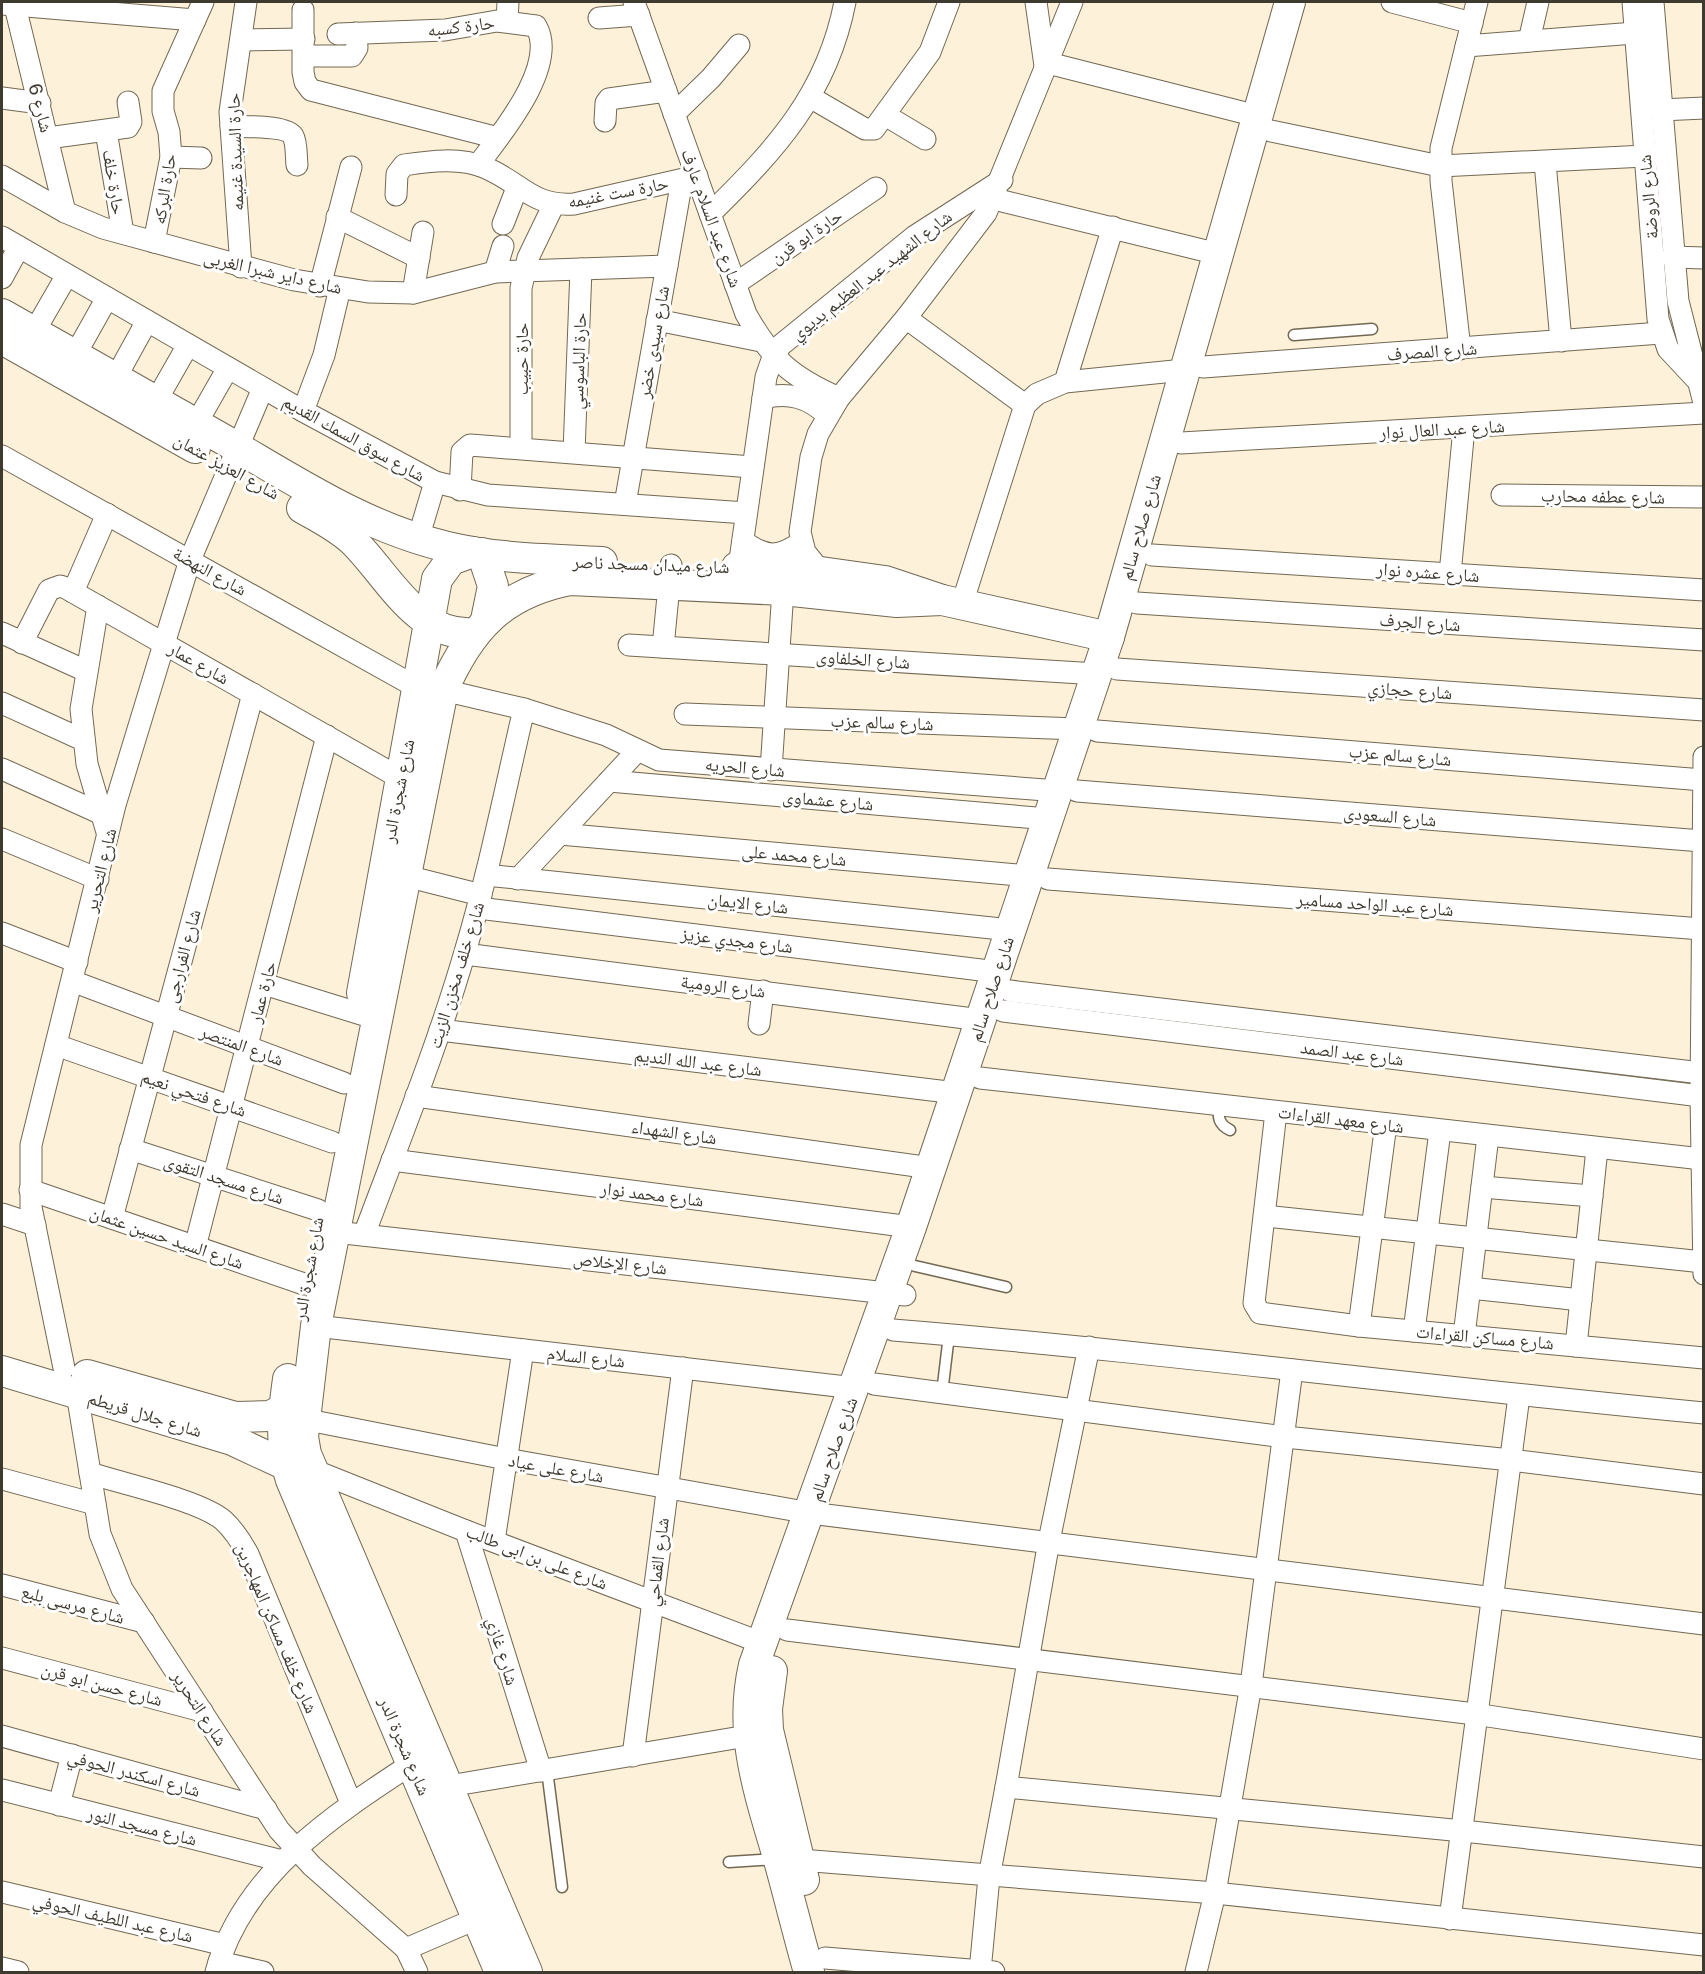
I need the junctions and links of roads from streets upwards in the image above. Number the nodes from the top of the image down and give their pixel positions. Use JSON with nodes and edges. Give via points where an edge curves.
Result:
{"nodes":[{"id":1,"x":246,"y":2,"type":"edge"},
{"id":2,"x":845,"y":2,"type":"edge"},
{"id":3,"x":949,"y":2,"type":"edge"},
{"id":4,"x":1036,"y":2,"type":"edge"},
{"id":5,"x":1072,"y":2,"type":"edge"},
{"id":6,"x":1290,"y":2,"type":"edge"},
{"id":7,"x":1307,"y":2,"type":"edge"},
{"id":8,"x":1392,"y":2,"type":"edge"},
{"id":9,"x":1477,"y":2,"type":"edge"},
{"id":10,"x":1538,"y":2,"type":"edge"},
{"id":11,"x":1633,"y":2,"type":"edge"},
{"id":12,"x":1653,"y":2,"type":"edge"},
{"id":13,"x":10,"y":4,"type":"edge"},
{"id":14,"x":636,"y":8,"type":"edge"},
{"id":15,"x":303,"y":10,"type":"dead end"},
{"id":16,"x":199,"y":11,"type":"edge"},
{"id":17,"x":507,"y":11,"type":"edge"},
{"id":18,"x":599,"y":18,"type":"dead end"},
{"id":19,"x":1472,"y":23,"type":"junction"},
{"id":20,"x":1635,"y":33,"type":"junction"},
{"id":21,"x":241,"y":40,"type":"junction"},
{"id":22,"x":1529,"y":41,"type":"junction"},
{"id":23,"x":739,"y":45,"type":"dead end"},
{"id":24,"x":1466,"y":46,"type":"junction"},
{"id":25,"x":304,"y":48,"type":"junction"},
{"id":26,"x":1047,"y":66,"type":"junction"},
{"id":27,"x":666,"y":91,"type":"junction"},
{"id":28,"x":810,"y":97,"type":"junction"},
{"id":29,"x":2,"y":98,"type":"edge"},
{"id":30,"x":128,"y":102,"type":"dead end"},
{"id":31,"x":40,"y":103,"type":"junction"},
{"id":32,"x":1704,"y":108,"type":"edge"},
{"id":33,"x":1661,"y":111,"type":"junction"},
{"id":34,"x":674,"y":114,"type":"junction"},
{"id":35,"x":885,"y":115,"type":"junction"},
{"id":36,"x":605,"y":121,"type":"dead end"},
{"id":37,"x":1264,"y":124,"type":"junction"},
{"id":38,"x":231,"y":126,"type":"junction"},
{"id":39,"x":106,"y":131,"type":"junction"},
{"id":40,"x":48,"y":138,"type":"junction"},
{"id":41,"x":498,"y":138,"type":"junction"},
{"id":42,"x":925,"y":139,"type":"dead end"},
{"id":43,"x":1655,"y":156,"type":"junction"},
{"id":44,"x":171,"y":157,"type":"junction"},
{"id":45,"x":201,"y":158,"type":"dead end"},
{"id":46,"x":1545,"y":162,"type":"junction"},
{"id":47,"x":297,"y":165,"type":"dead end"},
{"id":48,"x":478,"y":165,"type":"junction"},
{"id":49,"x":1440,"y":166,"type":"junction"},
{"id":50,"x":351,"y":167,"type":"dead end"},
{"id":51,"x":2,"y":176,"type":"edge"},
{"id":52,"x":689,"y":178,"type":"junction"},
{"id":53,"x":517,"y":188,"type":"junction"},
{"id":54,"x":876,"y":188,"type":"dead end"},
{"id":55,"x":998,"y":189,"type":"junction"},
{"id":56,"x":396,"y":195,"type":"dead end"},
{"id":57,"x":554,"y":204,"type":"junction"},
{"id":58,"x":65,"y":212,"type":"junction"},
{"id":59,"x":710,"y":214,"type":"junction"},
{"id":60,"x":337,"y":217,"type":"junction"},
{"id":61,"x":503,"y":224,"type":"dead end"},
{"id":62,"x":1113,"y":227,"type":"junction"},
{"id":63,"x":423,"y":232,"type":"dead end"},
{"id":64,"x":123,"y":233,"type":"junction"},
{"id":65,"x":10,"y":242,"type":"edge"},
{"id":66,"x":154,"y":242,"type":"junction"},
{"id":67,"x":503,"y":246,"type":"dead end"},
{"id":68,"x":1218,"y":254,"type":"junction"},
{"id":69,"x":1672,"y":257,"type":"junction"},
{"id":70,"x":419,"y":258,"type":"junction"},
{"id":71,"x":1704,"y":258,"type":"edge"},
{"id":72,"x":667,"y":266,"type":"junction"},
{"id":73,"x":241,"y":267,"type":"junction"},
{"id":74,"x":581,"y":270,"type":"junction"},
{"id":75,"x":524,"y":271,"type":"junction"},
{"id":76,"x":495,"y":272,"type":"junction"},
{"id":77,"x":67,"y":275,"type":"junction"},
{"id":78,"x":2,"y":278,"type":"edge"},
{"id":79,"x":735,"y":284,"type":"junction"},
{"id":80,"x":330,"y":287,"type":"junction"},
{"id":81,"x":413,"y":293,"type":"junction"},
{"id":82,"x":107,"y":298,"type":"junction"},
{"id":83,"x":2,"y":314,"type":"edge"},
{"id":84,"x":906,"y":318,"type":"junction"},
{"id":85,"x":657,"y":320,"type":"junction"},
{"id":86,"x":147,"y":321,"type":"junction"},
{"id":87,"x":34,"y":332,"type":"junction"},
{"id":88,"x":1661,"y":333,"type":"junction"},
{"id":89,"x":2,"y":339,"type":"edge"},
{"id":90,"x":1561,"y":341,"type":"junction"},
{"id":91,"x":189,"y":345,"type":"junction"},
{"id":92,"x":767,"y":349,"type":"junction"},
{"id":93,"x":1460,"y":349,"type":"junction"},
{"id":94,"x":75,"y":355,"type":"junction"},
{"id":95,"x":228,"y":368,"type":"junction"},
{"id":96,"x":1194,"y":369,"type":"junction"},
{"id":97,"x":116,"y":379,"type":"junction"},
{"id":98,"x":1697,"y":380,"type":"junction"},
{"id":99,"x":1065,"y":382,"type":"junction"},
{"id":100,"x":262,"y":388,"type":"junction"},
{"id":101,"x":763,"y":398,"type":"junction"},
{"id":102,"x":156,"y":401,"type":"junction"},
{"id":103,"x":1704,"y":403,"type":"edge"},
{"id":104,"x":1025,"y":405,"type":"junction"},
{"id":105,"x":833,"y":406,"type":"junction"},
{"id":106,"x":303,"y":411,"type":"junction"},
{"id":107,"x":1704,"y":413,"type":"edge"},
{"id":108,"x":196,"y":424,"type":"junction"},
{"id":109,"x":1464,"y":428,"type":"junction"},
{"id":110,"x":1181,"y":443,"type":"junction"},
{"id":111,"x":521,"y":448,"type":"junction"},
{"id":112,"x":574,"y":452,"type":"junction"},
{"id":113,"x":2,"y":456,"type":"edge"},
{"id":114,"x":232,"y":457,"type":"junction"},
{"id":115,"x":633,"y":457,"type":"junction"},
{"id":116,"x":752,"y":467,"type":"junction"},
{"id":117,"x":435,"y":482,"type":"junction"},
{"id":118,"x":460,"y":490,"type":"junction"},
{"id":119,"x":1502,"y":495,"type":"dead end"},
{"id":120,"x":1704,"y":497,"type":"edge"},
{"id":121,"x":625,"y":504,"type":"junction"},
{"id":122,"x":746,"y":513,"type":"junction"},
{"id":123,"x":107,"y":514,"type":"junction"},
{"id":124,"x":362,"y":518,"type":"joint"},
{"id":125,"x":412,"y":537,"type":"junction"},
{"id":126,"x":801,"y":542,"type":"junction"},
{"id":127,"x":478,"y":552,"type":"junction"},
{"id":128,"x":741,"y":554,"type":"junction"},
{"id":129,"x":1152,"y":555,"type":"junction"},
{"id":130,"x":190,"y":560,"type":"junction"},
{"id":131,"x":379,"y":572,"type":"junction"},
{"id":132,"x":821,"y":572,"type":"junction"},
{"id":133,"x":670,"y":574,"type":"junction"},
{"id":134,"x":1450,"y":574,"type":"junction"},
{"id":135,"x":783,"y":590,"type":"junction"},
{"id":136,"x":1704,"y":590,"type":"edge"},
{"id":137,"x":73,"y":592,"type":"junction"},
{"id":138,"x":952,"y":602,"type":"junction"},
{"id":139,"x":1137,"y":603,"type":"junction"},
{"id":140,"x":98,"y":606,"type":"junction"},
{"id":141,"x":429,"y":622,"type":"junction"},
{"id":142,"x":480,"y":627,"type":"junction"},
{"id":143,"x":2,"y":633,"type":"edge"},
{"id":144,"x":1109,"y":637,"type":"junction"},
{"id":145,"x":1704,"y":640,"type":"edge"},
{"id":146,"x":22,"y":643,"type":"junction"},
{"id":147,"x":164,"y":644,"type":"junction"},
{"id":148,"x":629,"y":645,"type":"dead end"},
{"id":149,"x":663,"y":647,"type":"junction"},
{"id":150,"x":779,"y":654,"type":"junction"},
{"id":151,"x":86,"y":671,"type":"junction"},
{"id":152,"x":1107,"y":672,"type":"junction"},
{"id":153,"x":430,"y":689,"type":"junction"},
{"id":154,"x":253,"y":694,"type":"junction"},
{"id":155,"x":2,"y":703,"type":"edge"},
{"id":156,"x":524,"y":709,"type":"junction"},
{"id":157,"x":1704,"y":710,"type":"edge"},
{"id":158,"x":686,"y":714,"type":"dead end"},
{"id":159,"x":775,"y":718,"type":"junction"},
{"id":160,"x":1088,"y":730,"type":"junction"},
{"id":161,"x":327,"y":736,"type":"junction"},
{"id":162,"x":83,"y":740,"type":"junction"},
{"id":163,"x":637,"y":751,"type":"junction"},
{"id":164,"x":1704,"y":757,"type":"edge"},
{"id":165,"x":2,"y":769,"type":"edge"},
{"id":166,"x":771,"y":770,"type":"junction"},
{"id":167,"x":400,"y":778,"type":"junction"},
{"id":168,"x":1703,"y":780,"type":"edge"},
{"id":169,"x":609,"y":781,"type":"junction"},
{"id":170,"x":1067,"y":791,"type":"junction"},
{"id":171,"x":102,"y":814,"type":"junction"},
{"id":172,"x":1048,"y":819,"type":"junction"},
{"id":173,"x":560,"y":834,"type":"junction"},
{"id":174,"x":108,"y":835,"type":"junction"},
{"id":175,"x":2,"y":839,"type":"edge"},
{"id":176,"x":1702,"y":841,"type":"edge"},
{"id":177,"x":406,"y":876,"type":"junction"},
{"id":178,"x":1039,"y":877,"type":"junction"},
{"id":179,"x":98,"y":879,"type":"junction"},
{"id":180,"x":518,"y":879,"type":"junction"},
{"id":181,"x":481,"y":893,"type":"junction"},
{"id":182,"x":1702,"y":928,"type":"junction"},
{"id":183,"x":1011,"y":930,"type":"junction"},
{"id":184,"x":2,"y":933,"type":"edge"},
{"id":185,"x":465,"y":954,"type":"junction"},
{"id":186,"x":74,"y":972,"type":"junction"},
{"id":187,"x":264,"y":984,"type":"junction"},
{"id":188,"x":763,"y":992,"type":"junction"},
{"id":189,"x":998,"y":998,"type":"junction"},
{"id":190,"x":166,"y":1016,"type":"junction"},
{"id":191,"x":367,"y":1016,"type":"junction"},
{"id":192,"x":759,"y":1024,"type":"dead end"},
{"id":193,"x":440,"y":1030,"type":"junction"},
{"id":194,"x":56,"y":1045,"type":"junction"},
{"id":195,"x":247,"y":1047,"type":"junction"},
{"id":196,"x":1701,"y":1073,"type":"junction"},
{"id":197,"x":149,"y":1078,"type":"junction"},
{"id":198,"x":344,"y":1083,"type":"junction"},
{"id":199,"x":968,"y":1086,"type":"junction"},
{"id":200,"x":416,"y":1096,"type":"junction"},
{"id":201,"x":1701,"y":1096,"type":"junction"},
{"id":202,"x":231,"y":1106,"type":"junction"},
{"id":203,"x":1276,"y":1112,"type":"junction"},
{"id":204,"x":1386,"y":1124,"type":"junction"},
{"id":205,"x":1440,"y":1131,"type":"junction"},
{"id":206,"x":1488,"y":1136,"type":"junction"},
{"id":207,"x":332,"y":1142,"type":"junction"},
{"id":208,"x":130,"y":1149,"type":"junction"},
{"id":209,"x":1597,"y":1149,"type":"junction"},
{"id":210,"x":1702,"y":1159,"type":"junction"},
{"id":211,"x":392,"y":1160,"type":"junction"},
{"id":212,"x":931,"y":1168,"type":"junction"},
{"id":213,"x":213,"y":1176,"type":"junction"},
{"id":214,"x":1482,"y":1187,"type":"junction"},
{"id":215,"x":30,"y":1190,"type":"junction"},
{"id":216,"x":1592,"y":1196,"type":"junction"},
{"id":217,"x":2,"y":1214,"type":"edge"},
{"id":218,"x":1264,"y":1216,"type":"junction"},
{"id":219,"x":111,"y":1218,"type":"junction"},
{"id":220,"x":327,"y":1221,"type":"junction"},
{"id":221,"x":35,"y":1224,"type":"junction"},
{"id":222,"x":911,"y":1227,"type":"junction"},
{"id":223,"x":1372,"y":1227,"type":"junction"},
{"id":224,"x":1427,"y":1233,"type":"junction"},
{"id":225,"x":364,"y":1234,"type":"junction"},
{"id":226,"x":1476,"y":1239,"type":"junction"},
{"id":227,"x":195,"y":1247,"type":"junction"},
{"id":228,"x":1586,"y":1251,"type":"junction"},
{"id":229,"x":1703,"y":1262,"type":"edge"},
{"id":230,"x":1704,"y":1274,"type":"edge"},
{"id":231,"x":304,"y":1284,"type":"junction"},
{"id":232,"x":1470,"y":1288,"type":"junction"},
{"id":233,"x":897,"y":1294,"type":"junction"},
{"id":234,"x":1581,"y":1300,"type":"junction"},
{"id":235,"x":316,"y":1326,"type":"junction"},
{"id":236,"x":1359,"y":1326,"type":"junction"},
{"id":237,"x":893,"y":1330,"type":"junction"},
{"id":238,"x":1414,"y":1331,"type":"junction"},
{"id":239,"x":1464,"y":1336,"type":"junction"},
{"id":240,"x":1576,"y":1346,"type":"junction"},
{"id":241,"x":1089,"y":1347,"type":"junction"},
{"id":242,"x":523,"y":1350,"type":"junction"},
{"id":243,"x":2,"y":1351,"type":"edge"},
{"id":244,"x":1704,"y":1358,"type":"edge"},
{"id":245,"x":683,"y":1368,"type":"junction"},
{"id":246,"x":1292,"y":1370,"type":"junction"},
{"id":247,"x":2,"y":1371,"type":"edge"},
{"id":248,"x":71,"y":1381,"type":"junction"},
{"id":249,"x":865,"y":1386,"type":"junction"},
{"id":250,"x":1519,"y":1396,"type":"junction"},
{"id":251,"x":1078,"y":1410,"type":"junction"},
{"id":252,"x":1704,"y":1413,"type":"edge"},
{"id":253,"x":294,"y":1414,"type":"junction"},
{"id":254,"x":215,"y":1423,"type":"junction"},
{"id":255,"x":1285,"y":1437,"type":"junction"},
{"id":256,"x":506,"y":1459,"type":"junction"},
{"id":257,"x":1511,"y":1460,"type":"junction"},
{"id":258,"x":299,"y":1467,"type":"junction"},
{"id":259,"x":90,"y":1473,"type":"junction"},
{"id":260,"x":2,"y":1479,"type":"edge"},
{"id":261,"x":1704,"y":1484,"type":"edge"},
{"id":262,"x":667,"y":1487,"type":"junction"},
{"id":263,"x":95,"y":1504,"type":"junction"},
{"id":264,"x":819,"y":1515,"type":"junction"},
{"id":265,"x":466,"y":1531,"type":"junction"},
{"id":266,"x":494,"y":1541,"type":"junction"},
{"id":267,"x":1049,"y":1541,"type":"junction"},
{"id":268,"x":1267,"y":1569,"type":"junction"},
{"id":269,"x":2,"y":1585,"type":"edge"},
{"id":270,"x":1494,"y":1597,"type":"junction"},
{"id":271,"x":652,"y":1600,"type":"junction"},
{"id":272,"x":144,"y":1622,"type":"junction"},
{"id":273,"x":1704,"y":1624,"type":"edge"},
{"id":274,"x":774,"y":1636,"type":"junction"},
{"id":275,"x":2,"y":1658,"type":"edge"},
{"id":276,"x":1030,"y":1659,"type":"junction"},
{"id":277,"x":1251,"y":1685,"type":"junction"},
{"id":278,"x":202,"y":1711,"type":"junction"},
{"id":279,"x":1475,"y":1714,"type":"junction"},
{"id":280,"x":2,"y":1736,"type":"edge"},
{"id":281,"x":747,"y":1736,"type":"junction"},
{"id":282,"x":1704,"y":1749,"type":"edge"},
{"id":283,"x":72,"y":1755,"type":"junction"},
{"id":284,"x":633,"y":1755,"type":"junction"},
{"id":285,"x":413,"y":1763,"type":"junction"},
{"id":286,"x":544,"y":1771,"type":"junction"},
{"id":287,"x":1006,"y":1787,"type":"junction"},
{"id":288,"x":2,"y":1790,"type":"edge"},
{"id":289,"x":351,"y":1803,"type":"junction"},
{"id":290,"x":448,"y":1803,"type":"junction"},
{"id":291,"x":59,"y":1805,"type":"junction"},
{"id":292,"x":266,"y":1809,"type":"junction"},
{"id":293,"x":1228,"y":1809,"type":"junction"},
{"id":294,"x":778,"y":1820,"type":"junction"},
{"id":295,"x":1463,"y":1830,"type":"junction"},
{"id":296,"x":288,"y":1855,"type":"junction"},
{"id":297,"x":1704,"y":1857,"type":"edge"},
{"id":298,"x":789,"y":1860,"type":"junction"},
{"id":299,"x":989,"y":1877,"type":"junction"},
{"id":300,"x":2,"y":1892,"type":"edge"},
{"id":301,"x":1215,"y":1893,"type":"junction"},
{"id":302,"x":478,"y":1918,"type":"junction"},
{"id":303,"x":1450,"y":1919,"type":"junction"},
{"id":304,"x":1704,"y":1945,"type":"edge"},
{"id":305,"x":406,"y":1949,"type":"junction"},
{"id":306,"x":220,"y":1960,"type":"edge"},
{"id":307,"x":2,"y":1968,"type":"edge"},
{"id":308,"x":821,"y":1968,"type":"edge"},
{"id":309,"x":18,"y":1972,"type":"edge"},
{"id":310,"x":263,"y":1972,"type":"edge"},
{"id":311,"x":417,"y":1972,"type":"edge"},
{"id":312,"x":500,"y":1972,"type":"edge"},
{"id":313,"x":527,"y":1972,"type":"edge"},
{"id":314,"x":987,"y":1972,"type":"edge"},
{"id":315,"x":1196,"y":1972,"type":"edge"}],
"edges":[{"from":1,"to":21,"type":"street","name":"حارة السيدة غنيمه"},
{"from":2,"to":28,"type":"street","via":[[835,38]]},
{"from":3,"to":35,"type":"street","via":[[930,52]]},
{"from":4,"to":26,"type":"street"},
{"from":5,"to":26,"type":"street","name":"شارع الشهيد عبد العظيم بديوي"},
{"from":6,"to":37,"type":"street","name":"شارع صلاح سالم"},
{"from":7,"to":37,"type":"street","name":"شارع صلاح سالم"},
{"from":8,"to":19,"type":"street"},
{"from":9,"to":19,"type":"street"},
{"from":10,"to":22,"type":"street"},
{"from":11,"to":20,"type":"street","name":"شارع الروضة"},
{"from":12,"to":33,"type":"street","name":"شارع الروضة"},
{"from":13,"to":16,"type":"street"},
{"from":13,"to":31,"type":"street","name":"شارع 6"},
{"from":14,"to":18,"type":"street"},
{"from":14,"to":27,"type":"street","name":"شارع عبد السلام عارف"},
{"from":15,"to":25,"type":"street"},
{"from":16,"to":44,"type":"street","name":"حارة البركه","via":[[164,91],[163,111]]},
{"from":17,"to":25,"type":"street","name":"حارة كسبه","via":[[445,30],[347,34],[357,48],[352,56]]},
{"from":17,"to":41,"type":"street","name":"حارة كسبه","via":[[536,26],[538,60],[528,94]]},
{"from":19,"to":24,"type":"street"},
{"from":20,"to":22,"type":"street"},
{"from":20,"to":43,"type":"street","name":"شارع الروضة"},
{"from":21,"to":25,"type":"street"},
{"from":21,"to":38,"type":"street","name":"حارة السيدة غنيمه","via":[[231,88]]},
{"from":22,"to":24,"type":"street"},
{"from":23,"to":34,"type":"street"},
{"from":24,"to":49,"type":"street","via":[[1444,129]]},
{"from":25,"to":41,"type":"street","via":[[305,82],[311,90]]},
{"from":26,"to":37,"type":"street"},
{"from":26,"to":55,"type":"street","name":"شارع الشهيد عبد العظيم بديوي"},
{"from":27,"to":34,"type":"street","name":"شارع عبد السلام عارف"},
{"from":27,"to":36,"type":"street","via":[[609,99]]},
{"from":28,"to":35,"type":"street","via":[[869,130]]},
{"from":28,"to":59,"type":"street","via":[[769,155]]},
{"from":29,"to":31,"type":"street"},
{"from":30,"to":39,"type":"street","via":[[128,127]]},
{"from":31,"to":40,"type":"street","name":"شارع 6"},
{"from":32,"to":33,"type":"street"},
{"from":33,"to":43,"type":"street","name":"شارع الروضة"},
{"from":34,"to":52,"type":"street","name":"شارع عبد السلام عارف"},
{"from":35,"to":42,"type":"street"},
{"from":37,"to":49,"type":"street"},
{"from":37,"to":68,"type":"street","name":"شارع صلاح سالم"},
{"from":37,"to":96,"type":"street","name":"شارع صلاح سالم"},
{"from":38,"to":47,"type":"street","via":[[290,133],[294,137]]},
{"from":38,"to":73,"type":"street","name":"حارة السيدة غنيمه"},
{"from":39,"to":40,"type":"street"},
{"from":39,"to":64,"type":"street","name":"حارة خلف"},
{"from":40,"to":58,"type":"street","name":"شارع 6"},
{"from":41,"to":48,"type":"street","name":"حارة كسبه"},
{"from":43,"to":46,"type":"street"},
{"from":43,"to":69,"type":"street","name":"شارع الروضة"},
{"from":43,"to":88,"type":"street","name":"شارع الروضة"},
{"from":44,"to":45,"type":"street"},
{"from":44,"to":66,"type":"street","name":"حارة البركه"},
{"from":46,"to":49,"type":"street"},
{"from":46,"to":90,"type":"street"},
{"from":48,"to":53,"type":"street","name":"حارة ست غنيمه"},
{"from":48,"to":56,"type":"street","name":"حارة ست غنيمه","via":[[459,160],[404,165],[397,174]]},
{"from":49,"to":93,"type":"street"},
{"from":50,"to":60,"type":"street"},
{"from":51,"to":58,"type":"street","name":"شارع داير شبرا الغربى"},
{"from":52,"to":57,"type":"street","name":"حارة ست غنيمه","via":[[574,204]]},
{"from":52,"to":59,"type":"street","name":"شارع عبد السلام عارف"},
{"from":52,"to":72,"type":"street","name":"شارع سيدى خضر"},
{"from":53,"to":57,"type":"street","name":"حارة ست غنيمه"},
{"from":53,"to":61,"type":"street"},
{"from":54,"to":79,"type":"street","name":"حارة ابو قرن"},
{"from":55,"to":62,"type":"street"},
{"from":55,"to":84,"type":"street","name":"شارع الشهيد عبد العظيم بديوي","via":[[978,227]]},
{"from":55,"to":92,"type":"street","name":"شارع الشهيد عبد العظيم بديوي","via":[[943,216],[879,263],[781,345]]},
{"from":57,"to":75,"type":"street","name":"حارة حبيب"},
{"from":58,"to":64,"type":"street","name":"شارع داير شبرا الغربى"},
{"from":59,"to":79,"type":"street","name":"شارع عبد السلام عارف"},
{"from":60,"to":70,"type":"street"},
{"from":60,"to":80,"type":"street"},
{"from":62,"to":68,"type":"street"},
{"from":62,"to":99,"type":"street"},
{"from":63,"to":70,"type":"street"},
{"from":64,"to":66,"type":"street","name":"شارع داير شبرا الغربى"},
{"from":65,"to":77,"type":"street","name":"شارع سوق السمك القديم"},
{"from":65,"to":78,"type":"street"},
{"from":66,"to":73,"type":"street","name":"شارع داير شبرا الغربى"},
{"from":67,"to":76,"type":"street"},
{"from":68,"to":96,"type":"street","name":"شارع صلاح سالم"},
{"from":69,"to":71,"type":"street"},
{"from":69,"to":98,"type":"street","name":"شارع الروضة","via":[[1681,319]]},
{"from":70,"to":81,"type":"street"},
{"from":72,"to":74,"type":"street","name":"شارع داير شبرا الغربى"},
{"from":72,"to":85,"type":"street","name":"شارع سيدى خضر"},
{"from":73,"to":80,"type":"street","name":"شارع داير شبرا الغربى"},
{"from":74,"to":75,"type":"street","name":"شارع داير شبرا الغربى"},
{"from":74,"to":112,"type":"street","name":"حارة الباسوسي"},
{"from":75,"to":76,"type":"street","name":"شارع داير شبرا الغربى"},
{"from":75,"to":111,"type":"street","name":"حارة حبيب"},
{"from":76,"to":81,"type":"street","name":"شارع داير شبرا الغربى"},
{"from":77,"to":82,"type":"street","name":"شارع سوق السمك القديم"},
{"from":77,"to":87,"type":"street"},
{"from":79,"to":92,"type":"street","name":"شارع عبد السلام عارف","via":[[746,314]]},
{"from":80,"to":81,"type":"street","name":"شارع داير شبرا الغربى","via":[[383,294]]},
{"from":80,"to":106,"type":"street","via":[[324,355]]},
{"from":82,"to":86,"type":"street","name":"شارع سوق السمك القديم"},
{"from":82,"to":94,"type":"street"},
{"from":83,"to":87,"type":"street","name":"شارع العزيز عثمان"},
{"from":84,"to":104,"type":"street"},
{"from":84,"to":105,"type":"street","name":"شارع الشهيد عبد العظيم بديوي"},
{"from":85,"to":92,"type":"street"},
{"from":85,"to":115,"type":"street","name":"شارع سيدى خضر"},
{"from":86,"to":91,"type":"street","name":"شارع سوق السمك القديم"},
{"from":86,"to":97,"type":"street"},
{"from":87,"to":94,"type":"street","name":"شارع العزيز عثمان"},
{"from":88,"to":90,"type":"street","name":"شارع المصرف"},
{"from":88,"to":98,"type":"street","name":"شارع الروضة","via":[[1668,349]]},
{"from":89,"to":114,"type":"street","name":"شارع العزيز عثمان"},
{"from":90,"to":93,"type":"street","name":"شارع المصرف"},
{"from":91,"to":95,"type":"street","name":"شارع سوق السمك القديم"},
{"from":91,"to":102,"type":"street"},
{"from":92,"to":101,"type":"street","name":"شارع الشهيد عبد العظيم بديوي"},
{"from":92,"to":105,"type":"street","name":"شارع عبد السلام عارف"},
{"from":93,"to":96,"type":"street","name":"شارع المصرف","via":[[1315,346]]},
{"from":94,"to":97,"type":"street","name":"شارع العزيز عثمان"},
{"from":95,"to":100,"type":"street","name":"شارع سوق السمك القديم"},
{"from":95,"to":108,"type":"street"},
{"from":96,"to":99,"type":"street","name":"شارع المصرف"},
{"from":96,"to":110,"type":"street","name":"شارع صلاح سالم"},
{"from":96,"to":144,"type":"street","name":"شارع صلاح سالم"},
{"from":97,"to":102,"type":"street","name":"شارع العزيز عثمان"},
{"from":98,"to":103,"type":"street","name":"شارع الروضة"},
{"from":99,"to":104,"type":"street","name":"شارع المصرف","via":[[1043,390]]},
{"from":100,"to":106,"type":"street","name":"شارع سوق السمك القديم"},
{"from":100,"to":114,"type":"street","name":"شارع التحرير"},
{"from":101,"to":105,"type":"street","via":[[798,397],[817,405]]},
{"from":101,"to":116,"type":"street","name":"شارع الشهيد عبد العظيم بديوي"},
{"from":102,"to":108,"type":"street","name":"شارع العزيز عثمان"},
{"from":104,"to":138,"type":"street"},
{"from":105,"to":126,"type":"street","name":"شارع الشهيد عبد العظيم بديوي","via":[[811,457]]},
{"from":106,"to":117,"type":"street","name":"شارع سوق السمك القديم"},
{"from":107,"to":109,"type":"street","name":"شارع عبد العال نوار"},
{"from":108,"to":114,"type":"street","name":"شارع العزيز عثمان"},
{"from":109,"to":110,"type":"street","name":"شارع عبد العال نوار"},
{"from":109,"to":134,"type":"street"},
{"from":110,"to":129,"type":"street","name":"شارع صلاح سالم"},
{"from":111,"to":112,"type":"street"},
{"from":111,"to":118,"type":"street","via":[[465,448]]},
{"from":112,"to":115,"type":"street"},
{"from":113,"to":123,"type":"street","name":"شارع النهضة"},
{"from":114,"to":124,"type":"street","name":"شارع العزيز عثمان"},
{"from":114,"to":130,"type":"street","name":"شارع التحرير"},
{"from":114,"to":131,"type":"street","name":"شارع العزيز عثمان","via":[[335,527]]},
{"from":115,"to":116,"type":"street"},
{"from":115,"to":121,"type":"street","name":"شارع سيدى خضر"},
{"from":116,"to":122,"type":"street","name":"شارع الشهيد عبد العظيم بديوي"},
{"from":117,"to":118,"type":"street","name":"شارع سوق السمك القديم"},
{"from":117,"to":125,"type":"street"},
{"from":118,"to":121,"type":"street","name":"شارع سوق السمك القديم"},
{"from":119,"to":120,"type":"street","name":"شارع عطفه محارب"},
{"from":121,"to":122,"type":"street","name":"شارع سوق السمك القديم"},
{"from":122,"to":128,"type":"street","name":"شارع الشهيد عبد العظيم بديوي"},
{"from":123,"to":130,"type":"street","name":"شارع النهضة"},
{"from":123,"to":137,"type":"street"},
{"from":124,"to":125,"type":"street","name":"شارع ميدان مسجد ناصر"},
{"from":125,"to":127,"type":"street","name":"شارع ميدان مسجد ناصر"},
{"from":125,"to":131,"type":"street","via":[[400,558]]},
{"from":126,"to":128,"type":"street","via":[[786,553],[756,550]]},
{"from":126,"to":132,"type":"street"},
{"from":127,"to":133,"type":"street","name":"شارع ميدان مسجد ناصر"},
{"from":127,"to":141,"type":"street","name":"شارع شجرة الدر","via":[[451,560],[440,572]]},
{"from":127,"to":142,"type":"street","via":[[493,586]]},
{"from":128,"to":132,"type":"street","name":"شارع ميدان مسجد ناصر"},
{"from":128,"to":133,"type":"street","name":"شارع ميدان مسجد ناصر"},
{"from":129,"to":134,"type":"street","name":"شارع عشره نوار"},
{"from":129,"to":139,"type":"street","name":"شارع صلاح سالم"},
{"from":130,"to":147,"type":"street","name":"شارع التحرير"},
{"from":130,"to":153,"type":"street","name":"شارع النهضة"},
{"from":131,"to":141,"type":"street","name":"شارع العزيز عثمان"},
{"from":132,"to":138,"type":"street","name":"شارع ميدان مسجد ناصر","via":[[895,584]]},
{"from":133,"to":135,"type":"street","name":"شارع ميدان مسجد ناصر"},
{"from":133,"to":142,"type":"street","name":"شارع ميدان مسجد ناصر","via":[[546,584],[504,605]]},
{"from":133,"to":149,"type":"street"},
{"from":134,"to":136,"type":"street","name":"شارع عشره نوار"},
{"from":135,"to":138,"type":"street","name":"شارع ميدان مسجد ناصر","via":[[897,602]]},
{"from":135,"to":150,"type":"street"},
{"from":137,"to":140,"type":"street","name":"شارع عمار"},
{"from":137,"to":146,"type":"street","via":[[60,586],[49,590]]},
{"from":138,"to":144,"type":"street","name":"شارع ميدان مسجد ناصر"},
{"from":139,"to":145,"type":"street","name":"شارع الجرف"},
{"from":139,"to":152,"type":"street","name":"شارع صلاح سالم"},
{"from":140,"to":147,"type":"street","name":"شارع عمار"},
{"from":140,"to":151,"type":"street"},
{"from":141,"to":142,"type":"street","name":"شارع العزيز عثمان","via":[[451,633]]},
{"from":141,"to":153,"type":"street","name":"شارع شجرة الدر"},
{"from":142,"to":153,"type":"street","name":"شارع شجرة الدر","via":[[455,664]]},
{"from":143,"to":146,"type":"street"},
{"from":144,"to":152,"type":"street","name":"شارع صلاح سالم"},
{"from":146,"to":151,"type":"street"},
{"from":147,"to":154,"type":"street","name":"شارع عمار"},
{"from":147,"to":174,"type":"street","name":"شارع التحرير"},
{"from":148,"to":149,"type":"street","name":"شارع الخلفاوى"},
{"from":149,"to":150,"type":"street","name":"شارع الخلفاوى"},
{"from":150,"to":152,"type":"street","name":"شارع الخلفاوى"},
{"from":150,"to":159,"type":"street"},
{"from":151,"to":162,"type":"street","via":[[81,709]]},
{"from":152,"to":157,"type":"street","name":"شارع حجازي"},
{"from":152,"to":160,"type":"street","name":"شارع صلاح سالم"},
{"from":153,"to":156,"type":"street","name":"شارع الحريه"},
{"from":153,"to":167,"type":"street","name":"شارع شجرة الدر"},
{"from":153,"to":177,"type":"street","name":"شارع شجرة الدر"},
{"from":154,"to":161,"type":"street","name":"شارع عمار"},
{"from":154,"to":190,"type":"street","name":"شارع الفرارجى"},
{"from":155,"to":162,"type":"street"},
{"from":156,"to":163,"type":"street","name":"شارع الحريه","via":[[606,735]]},
{"from":156,"to":181,"type":"street","name":"شارع خلف مخزن الزيت"},
{"from":158,"to":159,"type":"street","name":"شارع سالم عزب"},
{"from":159,"to":160,"type":"street","name":"شارع سالم عزب"},
{"from":159,"to":166,"type":"street"},
{"from":160,"to":168,"type":"street","name":"شارع سالم عزب"},
{"from":160,"to":170,"type":"street","name":"شارع صلاح سالم"},
{"from":161,"to":167,"type":"street","name":"شارع عمار"},
{"from":161,"to":187,"type":"street","name":"حارة عمار"},
{"from":162,"to":171,"type":"street"},
{"from":163,"to":166,"type":"street","name":"شارع الحريه","via":[[659,759]]},
{"from":163,"to":169,"type":"street"},
{"from":164,"to":168,"type":"street"},
{"from":165,"to":171,"type":"street"},
{"from":166,"to":170,"type":"street","name":"شارع الحريه"},
{"from":167,"to":191,"type":"street","name":"شارع شجرة الدر"},
{"from":168,"to":176,"type":"street"},
{"from":169,"to":172,"type":"street","name":"شارع عشماوى"},
{"from":169,"to":173,"type":"street"},
{"from":170,"to":172,"type":"street","name":"شارع صلاح سالم"},
{"from":170,"to":176,"type":"street","name":"شارع السعودى"},
{"from":170,"to":178,"type":"street","name":"شارع صلاح سالم"},
{"from":171,"to":174,"type":"street"},
{"from":172,"to":178,"type":"street","name":"شارع صلاح سالم"},
{"from":173,"to":178,"type":"street","name":"شارع محمد على"},
{"from":173,"to":180,"type":"street"},
{"from":174,"to":179,"type":"street","name":"شارع التحرير"},
{"from":175,"to":179,"type":"street"},
{"from":176,"to":182,"type":"street"},
{"from":177,"to":181,"type":"street"},
{"from":177,"to":191,"type":"street","name":"شارع شجرة الدر"},
{"from":178,"to":182,"type":"street","name":"شارع عبد الواحد مسامير"},
{"from":178,"to":183,"type":"street","name":"شارع صلاح سالم"},
{"from":178,"to":189,"type":"street","name":"شارع صلاح سالم"},
{"from":179,"to":186,"type":"street","name":"شارع التحرير"},
{"from":180,"to":181,"type":"street","name":"شارع الايمان"},
{"from":180,"to":183,"type":"street","name":"شارع الايمان"},
{"from":181,"to":185,"type":"street","name":"شارع خلف مخزن الزيت"},
{"from":181,"to":189,"type":"street","name":"شارع مجدي عزيز"},
{"from":182,"to":196,"type":"street"},
{"from":183,"to":189,"type":"street","name":"شارع صلاح سالم"},
{"from":184,"to":186,"type":"street","name":"شارع المنتصر"},
{"from":185,"to":188,"type":"street","name":"شارع الرومية"},
{"from":185,"to":193,"type":"street","name":"شارع خلف مخزن الزيت"},
{"from":186,"to":190,"type":"street","name":"شارع المنتصر"},
{"from":186,"to":194,"type":"street","name":"شارع التحرير"},
{"from":187,"to":191,"type":"street"},
{"from":187,"to":195,"type":"street","name":"حارة عمار"},
{"from":188,"to":189,"type":"street","name":"شارع الرومية"},
{"from":188,"to":192,"type":"street"},
{"from":189,"to":196,"type":"street","name":"شارع عبد الصمد"},
{"from":189,"to":199,"type":"street","name":"شارع صلاح سالم"},
{"from":189,"to":201,"type":"street","name":"شارع عبد الصمد"},
{"from":190,"to":195,"type":"street","name":"شارع المنتصر"},
{"from":190,"to":197,"type":"street","name":"شارع الفرارجى"},
{"from":191,"to":198,"type":"street","name":"شارع شجرة الدر"},
{"from":191,"to":220,"type":"street","name":"شارع شجرة الدر"},
{"from":193,"to":199,"type":"street","name":"شارع عبد الله النديم"},
{"from":193,"to":200,"type":"street","name":"شارع خلف مخزن الزيت"},
{"from":194,"to":197,"type":"street","name":"شارع فتحي نعيم"},
{"from":194,"to":215,"type":"street","name":"شارع التحرير","via":[[31,1145]]},
{"from":195,"to":198,"type":"street","name":"شارع المنتصر"},
{"from":195,"to":202,"type":"street","name":"حارة عمار"},
{"from":196,"to":201,"type":"street"},
{"from":197,"to":202,"type":"street","name":"شارع فتحي نعيم"},
{"from":197,"to":208,"type":"street","name":"شارع الفرارجى"},
{"from":198,"to":207,"type":"street","name":"شارع شجرة الدر"},
{"from":199,"to":203,"type":"street","name":"شارع معهد القراءات"},
{"from":199,"to":212,"type":"street","name":"شارع صلاح سالم"},
{"from":199,"to":233,"type":"street","name":"شارع صلاح سالم","via":[[915,1266]]},
{"from":200,"to":211,"type":"street","name":"شارع خلف مخزن الزيت"},
{"from":200,"to":212,"type":"street","name":"شارع الشهداء"},
{"from":201,"to":210,"type":"street"},
{"from":202,"to":207,"type":"street","name":"شارع فتحي نعيم"},
{"from":202,"to":213,"type":"street","name":"حارة عمار"},
{"from":203,"to":204,"type":"street","name":"شارع معهد القراءات"},
{"from":203,"to":218,"type":"street"},
{"from":204,"to":205,"type":"street","name":"شارع معهد القراءات"},
{"from":204,"to":223,"type":"street"},
{"from":205,"to":206,"type":"street","name":"شارع معهد القراءات"},
{"from":205,"to":224,"type":"street"},
{"from":206,"to":209,"type":"street","name":"شارع معهد القراءات"},
{"from":206,"to":214,"type":"street"},
{"from":207,"to":220,"type":"street","name":"شارع شجرة الدر"},
{"from":208,"to":213,"type":"street","name":"شارع مسجد التقوى"},
{"from":208,"to":219,"type":"street","name":"شارع الفرارجى"},
{"from":209,"to":210,"type":"street","name":"شارع معهد القراءات"},
{"from":209,"to":216,"type":"street"},
{"from":210,"to":229,"type":"street"},
{"from":211,"to":222,"type":"street","name":"شارع محمد نوار"},
{"from":211,"to":225,"type":"street","name":"شارع خلف مخزن الزيت"},
{"from":212,"to":222,"type":"street","name":"شارع صلاح سالم"},
{"from":213,"to":220,"type":"street","name":"شارع مسجد التقوى"},
{"from":213,"to":227,"type":"street","name":"حارة عمار"},
{"from":214,"to":216,"type":"street"},
{"from":214,"to":226,"type":"street"},
{"from":215,"to":219,"type":"street","name":"شارع السيد حسين عثمان"},
{"from":215,"to":221,"type":"street","name":"شارع التحرير"},
{"from":216,"to":228,"type":"street"},
{"from":217,"to":221,"type":"street"},
{"from":218,"to":223,"type":"street"},
{"from":218,"to":236,"type":"street","name":"شارع مساكن القراءات","via":[[1254,1303],[1260,1313]]},
{"from":219,"to":227,"type":"street","name":"شارع السيد حسين عثمان"},
{"from":220,"to":225,"type":"street","name":"شارع الإخلاص"},
{"from":220,"to":231,"type":"street","name":"شارع شجرة الدر"},
{"from":220,"to":235,"type":"street","name":"شارع شجرة الدر"},
{"from":221,"to":248,"type":"street","name":"شارع التحرير"},
{"from":222,"to":233,"type":"street","name":"شارع صلاح سالم"},
{"from":223,"to":224,"type":"street"},
{"from":223,"to":236,"type":"street"},
{"from":224,"to":226,"type":"street"},
{"from":224,"to":238,"type":"street"},
{"from":225,"to":233,"type":"street","name":"شارع الإخلاص"},
{"from":226,"to":228,"type":"street"},
{"from":226,"to":232,"type":"street"},
{"from":227,"to":231,"type":"street","name":"شارع السيد حسين عثمان"},
{"from":228,"to":229,"type":"street"},
{"from":228,"to":234,"type":"street"},
{"from":229,"to":230,"type":"street"},
{"from":231,"to":253,"type":"street","name":"شارع شجرة الدر"},
{"from":232,"to":234,"type":"street"},
{"from":232,"to":239,"type":"street"},
{"from":233,"to":237,"type":"street","name":"شارع صلاح سالم"},
{"from":233,"to":249,"type":"street","name":"شارع صلاح سالم"},
{"from":234,"to":240,"type":"street"},
{"from":235,"to":242,"type":"street","name":"شارع السلام"},
{"from":235,"to":253,"type":"street","name":"شارع شجرة الدر"},
{"from":236,"to":238,"type":"street","name":"شارع مساكن القراءات"},
{"from":237,"to":241,"type":"street"},
{"from":237,"to":249,"type":"street","name":"شارع صلاح سالم"},
{"from":238,"to":239,"type":"street","name":"شارع مساكن القراءات"},
{"from":239,"to":240,"type":"street","name":"شارع مساكن القراءات"},
{"from":240,"to":244,"type":"street","name":"شارع مساكن القراءات"},
{"from":241,"to":246,"type":"street"},
{"from":241,"to":251,"type":"street"},
{"from":242,"to":245,"type":"street","name":"شارع السلام"},
{"from":242,"to":256,"type":"street"},
{"from":243,"to":248,"type":"street","name":"شارع جلال قريطم"},
{"from":245,"to":249,"type":"street","name":"شارع السلام"},
{"from":245,"to":262,"type":"street","name":"شارع القماحي"},
{"from":246,"to":250,"type":"street"},
{"from":246,"to":255,"type":"street"},
{"from":247,"to":248,"type":"street","name":"شارع جلال قريطم"},
{"from":248,"to":254,"type":"street","name":"شارع جلال قريطم"},
{"from":248,"to":259,"type":"street","name":"شارع التحرير"},
{"from":249,"to":251,"type":"street","name":"شارع السلام"},
{"from":249,"to":264,"type":"street","name":"شارع صلاح سالم"},
{"from":250,"to":252,"type":"street"},
{"from":250,"to":257,"type":"street"},
{"from":251,"to":255,"type":"street","name":"شارع السلام"},
{"from":251,"to":267,"type":"street"},
{"from":253,"to":254,"type":"street","name":"شارع جلال قريطم"},
{"from":253,"to":256,"type":"street","name":"شارع على عياد"},
{"from":253,"to":258,"type":"street","name":"شارع شجرة الدر","via":[[282,1437]]},
{"from":254,"to":258,"type":"street","name":"شارع جلال قريطم","via":[[250,1447]]},
{"from":255,"to":257,"type":"street","name":"شارع السلام"},
{"from":255,"to":268,"type":"street"},
{"from":256,"to":262,"type":"street","name":"شارع على عياد"},
{"from":256,"to":266,"type":"street"},
{"from":257,"to":261,"type":"street","name":"شارع السلام"},
{"from":257,"to":270,"type":"street"},
{"from":258,"to":265,"type":"street","name":"شارع على بن ابى طالب"},
{"from":258,"to":285,"type":"street","name":"شارع شجرة الدر"},
{"from":258,"to":290,"type":"street","name":"شارع شجرة الدر"},
{"from":259,"to":263,"type":"street","name":"شارع التحرير"},
{"from":259,"to":289,"type":"street","name":"شارع خلف مساكن المهاجرين","via":[[202,1508],[222,1519],[237,1535]]},
{"from":260,"to":263,"type":"street"},
{"from":262,"to":264,"type":"street","name":"شارع على عياد"},
{"from":262,"to":271,"type":"street","name":"شارع القماحي"},
{"from":263,"to":272,"type":"street","name":"شارع التحرير","via":[[109,1562]]},
{"from":264,"to":267,"type":"street","name":"شارع على عياد"},
{"from":264,"to":274,"type":"street","name":"شارع صلاح سالم"},
{"from":265,"to":266,"type":"street","name":"شارع على بن ابى طالب"},
{"from":265,"to":286,"type":"street","name":"شارع غازي"},
{"from":266,"to":271,"type":"street","name":"شارع على بن ابى طالب"},
{"from":267,"to":268,"type":"street","name":"شارع على عياد"},
{"from":267,"to":276,"type":"street"},
{"from":268,"to":270,"type":"street","name":"شارع على عياد"},
{"from":268,"to":277,"type":"street"},
{"from":269,"to":272,"type":"street","name":"شارع مرسى بلبع"},
{"from":270,"to":273,"type":"street","name":"شارع على عياد"},
{"from":270,"to":279,"type":"street"},
{"from":271,"to":274,"type":"street","name":"شارع على بن ابى طالب"},
{"from":271,"to":284,"type":"street","name":"شارع القماحي"},
{"from":272,"to":278,"type":"street","name":"شارع التحرير"},
{"from":274,"to":276,"type":"street","name":"شارع على بن ابى طالب"},
{"from":274,"to":281,"type":"street","name":"شارع صلاح سالم","via":[[749,1688]]},
{"from":274,"to":294,"type":"street","name":"شارع صلاح سالم","via":[[767,1709]]},
{"from":275,"to":278,"type":"street","name":"شارع حسن ابو قرن"},
{"from":276,"to":277,"type":"street","name":"شارع على بن ابى طالب"},
{"from":276,"to":287,"type":"street"},
{"from":277,"to":279,"type":"street","name":"شارع على بن ابى طالب"},
{"from":277,"to":293,"type":"street"},
{"from":278,"to":292,"type":"street","name":"شارع التحرير"},
{"from":279,"to":282,"type":"street","name":"شارع على بن ابى طالب"},
{"from":279,"to":295,"type":"street"},
{"from":280,"to":283,"type":"street","name":"شارع اسكندر الحوفي"},
{"from":281,"to":284,"type":"street"},
{"from":281,"to":294,"type":"street","name":"شارع صلاح سالم"},
{"from":283,"to":291,"type":"street"},
{"from":283,"to":292,"type":"street","name":"شارع اسكندر الحوفي"},
{"from":284,"to":286,"type":"street"},
{"from":285,"to":289,"type":"street"},
{"from":285,"to":290,"type":"street","name":"شارع شجرة الدر"},
{"from":286,"to":290,"type":"street"},
{"from":287,"to":293,"type":"street"},
{"from":287,"to":299,"type":"street"},
{"from":288,"to":291,"type":"street","name":"شارع مسجد النور"},
{"from":289,"to":296,"type":"street"},
{"from":290,"to":302,"type":"street","name":"شارع شجرة الدر"},
{"from":290,"to":313,"type":"street","name":"شارع شجرة الدر"},
{"from":291,"to":296,"type":"street","name":"شارع مسجد النور"},
{"from":292,"to":296,"type":"street","name":"شارع التحرير"},
{"from":293,"to":295,"type":"street"},
{"from":293,"to":301,"type":"street"},
{"from":294,"to":298,"type":"street","name":"شارع صلاح سالم"},
{"from":295,"to":297,"type":"street"},
{"from":295,"to":303,"type":"street"},
{"from":296,"to":305,"type":"street","name":"شارع التحرير"},
{"from":296,"to":306,"type":"street","via":[[250,1901]]},
{"from":298,"to":299,"type":"street"},
{"from":298,"to":308,"type":"street","name":"شارع صلاح سالم"},
{"from":299,"to":301,"type":"street"},
{"from":299,"to":314,"type":"street"},
{"from":300,"to":306,"type":"street","name":"شارع عبد اللطيف الحوفي"},
{"from":301,"to":303,"type":"street"},
{"from":301,"to":315,"type":"street"},
{"from":302,"to":305,"type":"street"},
{"from":302,"to":312,"type":"street","name":"شارع شجرة الدر"},
{"from":303,"to":304,"type":"street"},
{"from":305,"to":311,"type":"street","name":"شارع التحرير"},
{"from":306,"to":310,"type":"street","name":"شارع عبد اللطيف الحوفي"},
{"from":307,"to":309,"type":"street"},
{"from":308,"to":314,"type":"street"}]}
